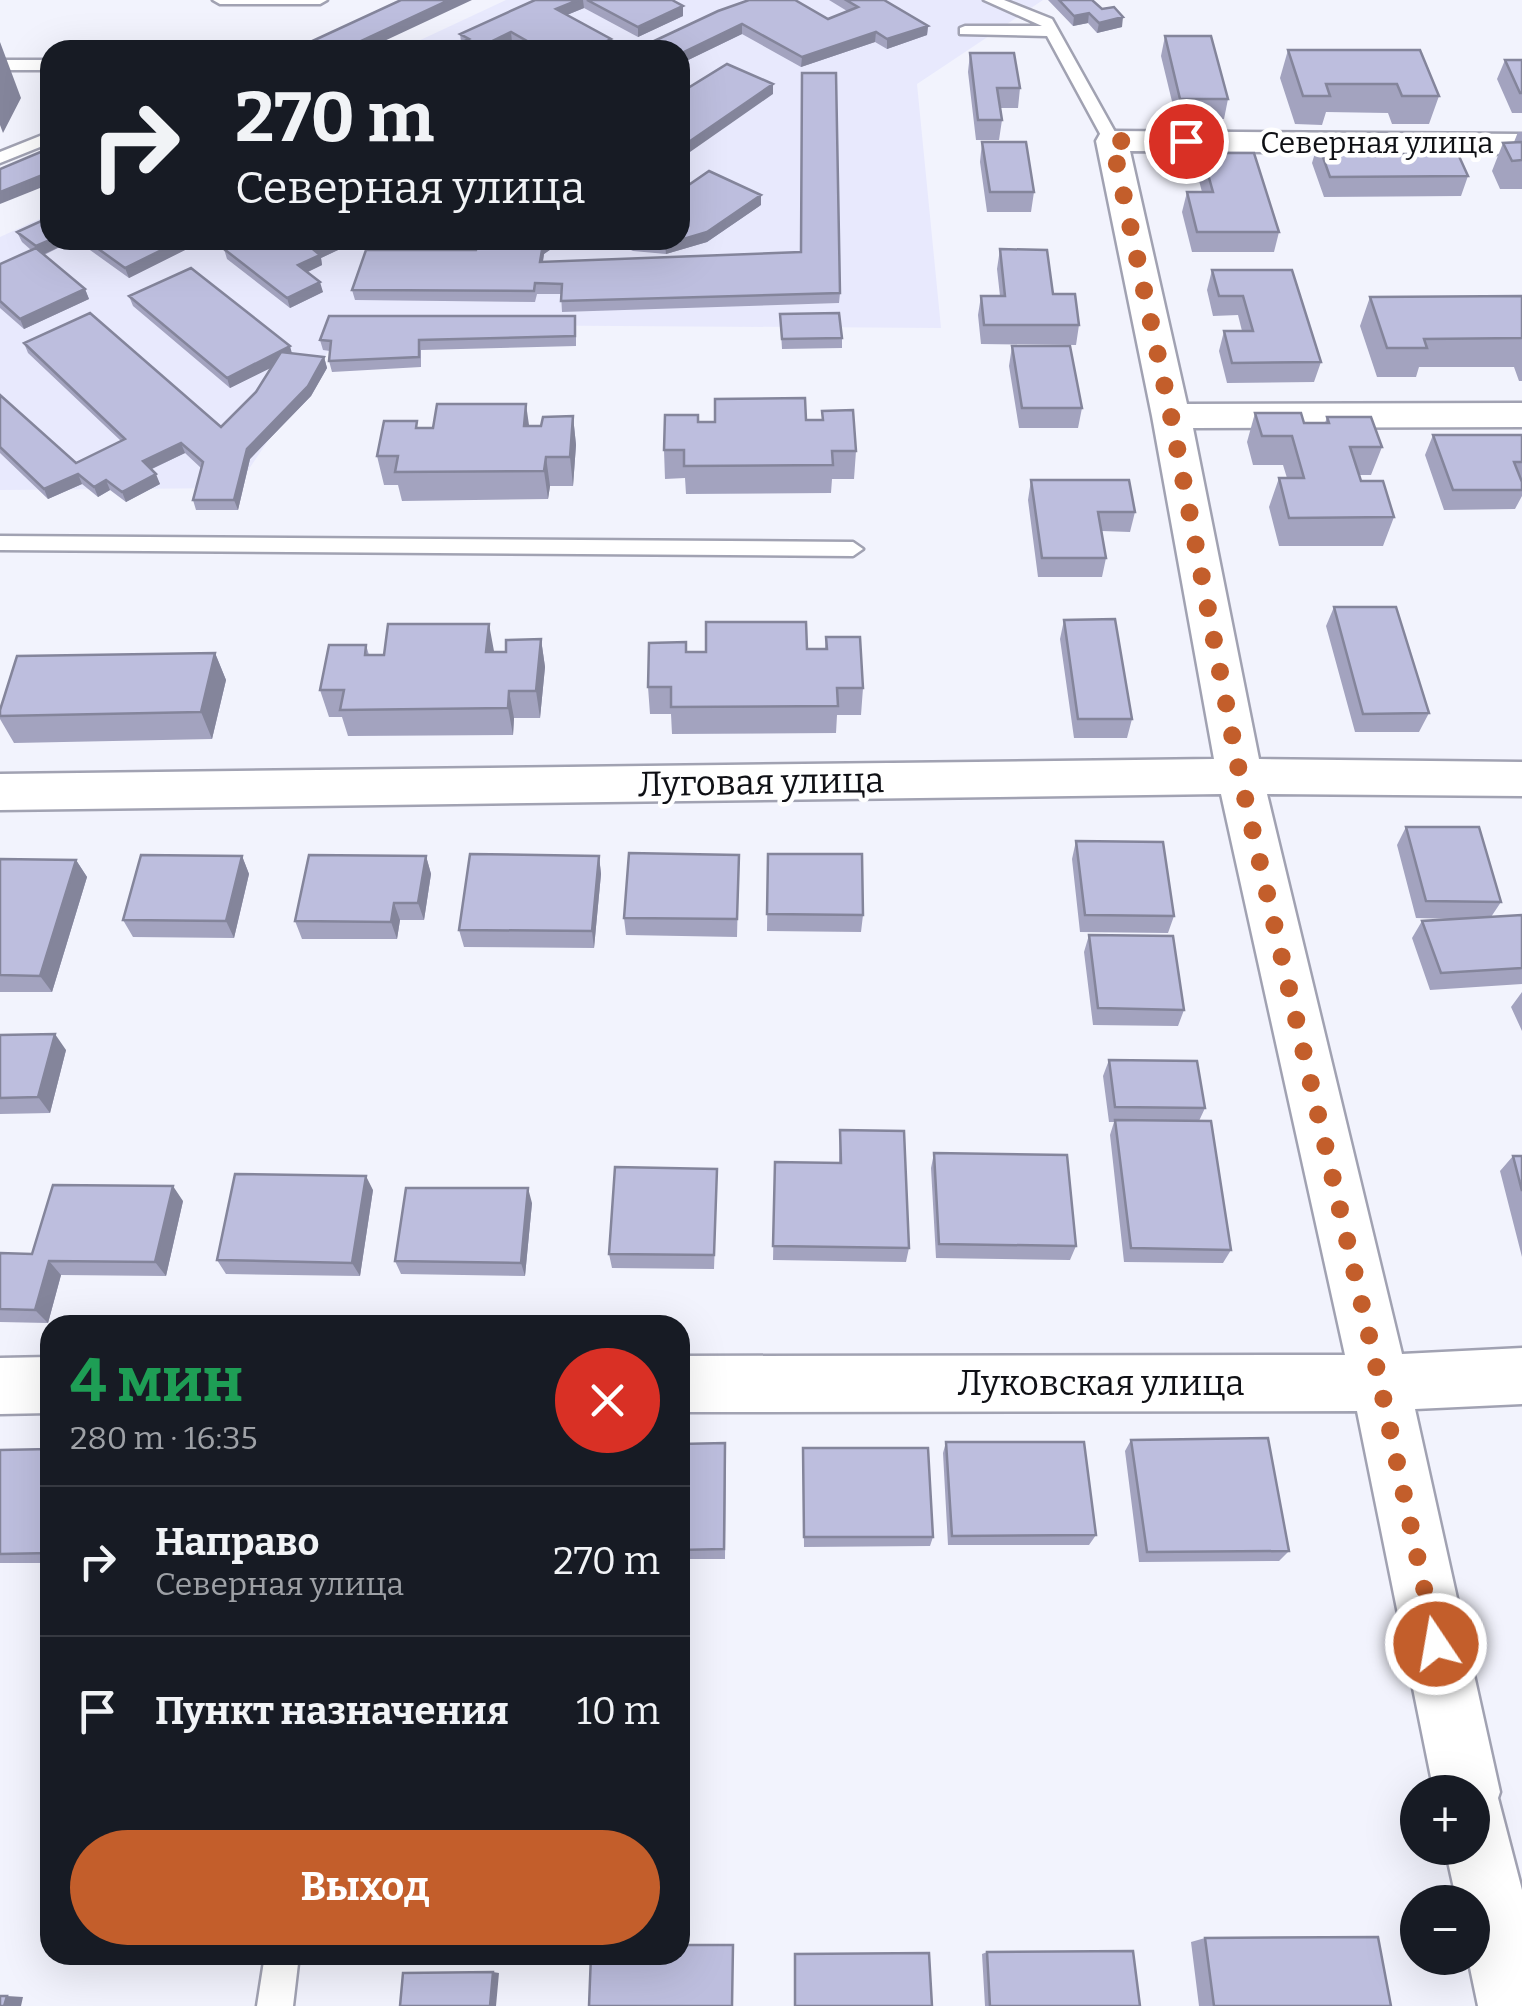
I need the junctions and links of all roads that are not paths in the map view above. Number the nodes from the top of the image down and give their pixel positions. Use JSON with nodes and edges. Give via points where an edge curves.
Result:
{"nodes":[{"id":1,"x":220,"y":0,"type":"edge"},
{"id":2,"x":320,"y":0,"type":"edge"},
{"id":3,"x":991,"y":0,"type":"edge"},
{"id":4,"x":965,"y":31,"type":"dead end"},
{"id":5,"x":1052,"y":32,"type":"junction"},
{"id":6,"x":0,"y":65,"type":"edge"},
{"id":7,"x":40,"y":65,"type":"edge"},
{"id":8,"x":40,"y":141,"type":"edge"},
{"id":9,"x":1112,"y":141,"type":"junction"},
{"id":10,"x":1522,"y":144,"type":"edge"},
{"id":11,"x":0,"y":158,"type":"edge"},
{"id":12,"x":1522,"y":415,"type":"edge"},
{"id":13,"x":1171,"y":416,"type":"junction"},
{"id":14,"x":0,"y":543,"type":"edge"},
{"id":15,"x":853,"y":548,"type":"dead end"},
{"id":16,"x":1240,"y":776,"type":"junction"},
{"id":17,"x":1522,"y":778,"type":"edge"},
{"id":18,"x":0,"y":792,"type":"edge"},
{"id":19,"x":1522,"y":1376,"type":"edge"},
{"id":20,"x":1380,"y":1383,"type":"junction"},
{"id":21,"x":690,"y":1384,"type":"edge"},
{"id":22,"x":0,"y":1386,"type":"edge"},
{"id":23,"x":40,"y":1386,"type":"edge"},
{"id":24,"x":1464,"y":1775,"type":"edge"},
{"id":25,"x":1483,"y":1865,"type":"edge"},
{"id":26,"x":281,"y":1965,"type":"edge"},
{"id":27,"x":275,"y":2006,"type":"edge"},
{"id":28,"x":1513,"y":2006,"type":"edge"}],
"edges":[{"from":1,"to":2,"type":"lane"},
{"from":3,"to":5,"type":"lane","via":[[1047,22]]},
{"from":4,"to":5,"type":"lane"},
{"from":5,"to":9,"type":"lane"},
{"from":6,"to":7,"type":"lane"},
{"from":8,"to":11,"type":"lane"},
{"from":9,"to":10,"type":"street","name":"Северная улица"},
{"from":9,"to":13,"type":"street"},
{"from":12,"to":13,"type":"street"},
{"from":13,"to":16,"type":"street"},
{"from":14,"to":15,"type":"lane"},
{"from":16,"to":17,"type":"street","name":"Луговая улица"},
{"from":16,"to":18,"type":"street","name":"Луговая улица"},
{"from":16,"to":20,"type":"street"},
{"from":19,"to":20,"type":"street","name":"Луковская улица"},
{"from":20,"to":21,"type":"street","name":"Луковская улица"},
{"from":20,"to":24,"type":"street"},
{"from":22,"to":23,"type":"street"},
{"from":25,"to":28,"type":"street"},
{"from":26,"to":27,"type":"lane"}]}
